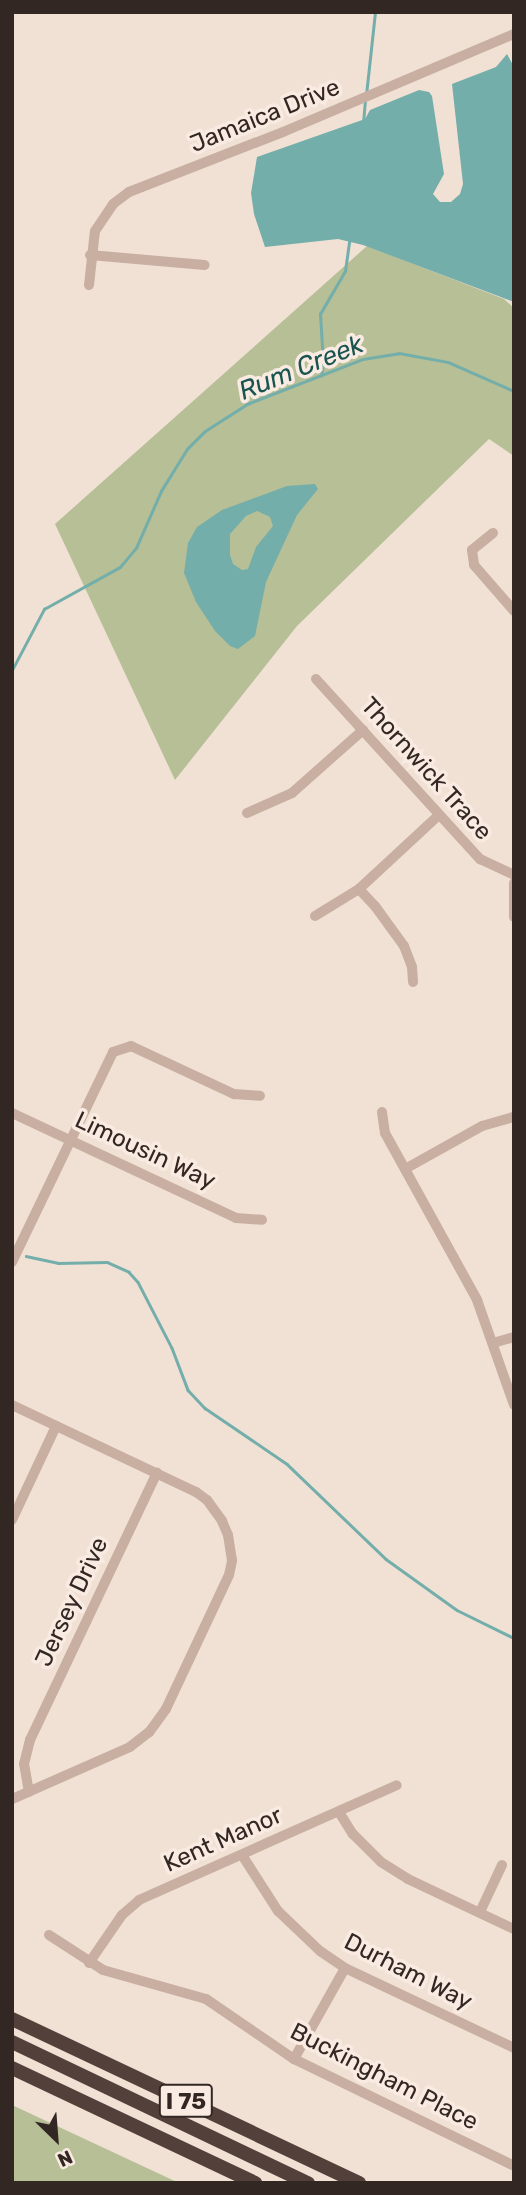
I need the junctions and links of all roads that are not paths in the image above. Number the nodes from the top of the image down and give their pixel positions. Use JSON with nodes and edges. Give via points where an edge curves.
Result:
{"nodes":[{"id":1,"x":514,"y":34,"type":"edge"},
{"id":2,"x":90,"y":255,"type":"junction"},
{"id":3,"x":205,"y":265,"type":"dead end"},
{"id":4,"x":89,"y":285,"type":"dead end"},
{"id":5,"x":493,"y":533,"type":"dead end"},
{"id":6,"x":514,"y":611,"type":"edge"},
{"id":7,"x":316,"y":679,"type":"dead end"},
{"id":8,"x":363,"y":730,"type":"junction"},
{"id":9,"x":247,"y":813,"type":"dead end"},
{"id":10,"x":439,"y":815,"type":"junction"},
{"id":11,"x":514,"y":875,"type":"edge"},
{"id":12,"x":514,"y":883,"type":"edge"},
{"id":13,"x":359,"y":889,"type":"junction"},
{"id":14,"x":314,"y":916,"type":"dead end"},
{"id":15,"x":514,"y":917,"type":"edge"},
{"id":16,"x":413,"y":982,"type":"dead end"},
{"id":17,"x":260,"y":1096,"type":"dead end"},
{"id":18,"x":382,"y":1112,"type":"dead end"},
{"id":19,"x":12,"y":1113,"type":"edge"},
{"id":20,"x":514,"y":1117,"type":"edge"},
{"id":21,"x":71,"y":1139,"type":"junction"},
{"id":22,"x":405,"y":1169,"type":"junction"},
{"id":23,"x":262,"y":1220,"type":"dead end"},
{"id":24,"x":12,"y":1262,"type":"edge"},
{"id":25,"x":514,"y":1337,"type":"edge"},
{"id":26,"x":493,"y":1343,"type":"junction"},
{"id":27,"x":12,"y":1405,"type":"edge"},
{"id":28,"x":514,"y":1405,"type":"edge"},
{"id":29,"x":56,"y":1426,"type":"junction"},
{"id":30,"x":157,"y":1473,"type":"junction"},
{"id":31,"x":12,"y":1520,"type":"edge"},
{"id":32,"x":397,"y":1785,"type":"dead end"},
{"id":33,"x":29,"y":1792,"type":"junction"},
{"id":34,"x":12,"y":1799,"type":"edge"},
{"id":35,"x":339,"y":1812,"type":"junction"},
{"id":36,"x":242,"y":1855,"type":"junction"},
{"id":37,"x":502,"y":1865,"type":"dead end"},
{"id":38,"x":480,"y":1912,"type":"junction"},
{"id":39,"x":514,"y":1929,"type":"edge"},
{"id":40,"x":49,"y":1935,"type":"dead end"},
{"id":41,"x":89,"y":1963,"type":"junction"},
{"id":42,"x":345,"y":1968,"type":"junction"},
{"id":43,"x":12,"y":2019,"type":"edge"},
{"id":44,"x":12,"y":2042,"type":"edge"},
{"id":45,"x":514,"y":2048,"type":"edge"},
{"id":46,"x":294,"y":2059,"type":"junction"},
{"id":47,"x":12,"y":2068,"type":"edge"},
{"id":48,"x":514,"y":2165,"type":"edge"},
{"id":49,"x":255,"y":2183,"type":"edge"},
{"id":50,"x":308,"y":2183,"type":"edge"},
{"id":51,"x":359,"y":2183,"type":"edge"}],
"edges":[{"from":1,"to":2,"type":"street","name":"Jamaica Drive","via":[[129,192],[103,215]]},
{"from":2,"to":3,"type":"street"},
{"from":2,"to":4,"type":"street","name":"Jamaica Drive"},
{"from":5,"to":6,"type":"street","via":[[472,550],[474,565]]},
{"from":7,"to":8,"type":"street","name":"Thornwick Trace"},
{"from":8,"to":9,"type":"street","via":[[292,793]]},
{"from":8,"to":10,"type":"street","name":"Thornwick Trace"},
{"from":10,"to":11,"type":"street","name":"Thornwick Trace","via":[[480,859]]},
{"from":10,"to":13,"type":"street"},
{"from":12,"to":15,"type":"street"},
{"from":13,"to":14,"type":"street"},
{"from":13,"to":16,"type":"street","via":[[404,946]]},
{"from":17,"to":21,"type":"street","via":[[234,1094],[125,1046],[113,1052]]},
{"from":18,"to":22,"type":"street","via":[[382,1126]]},
{"from":19,"to":21,"type":"street","name":"Limousin Way"},
{"from":20,"to":22,"type":"street","via":[[482,1126]]},
{"from":21,"to":23,"type":"street","name":"Limousin Way","via":[[236,1218]]},
{"from":21,"to":24,"type":"street"},
{"from":22,"to":26,"type":"street","via":[[471,1287]]},
{"from":25,"to":26,"type":"street"},
{"from":26,"to":28,"type":"street"},
{"from":27,"to":29,"type":"street"},
{"from":29,"to":30,"type":"street"},
{"from":29,"to":31,"type":"street"},
{"from":30,"to":33,"type":"street","name":"Jersey Drive","via":[[30,1740],[24,1764]]},
{"from":30,"to":33,"type":"street","via":[[196,1492],[215,1508],[231,1548],[229,1575],[166,1709],[149,1732],[130,1747]]},
{"from":32,"to":35,"type":"street","name":"Kent Manor"},
{"from":33,"to":34,"type":"street"},
{"from":35,"to":36,"type":"street","name":"Kent Manor"},
{"from":35,"to":38,"type":"street","via":[[381,1862]]},
{"from":36,"to":41,"type":"street","name":"Kent Manor","via":[[139,1899],[121,1915]]},
{"from":36,"to":42,"type":"street","name":"Durham Way","via":[[278,1912]]},
{"from":37,"to":38,"type":"street"},
{"from":38,"to":39,"type":"street"},
{"from":40,"to":41,"type":"street","name":"Buckingham Place"},
{"from":41,"to":46,"type":"street","name":"Buckingham Place","via":[[206,1999]]},
{"from":42,"to":45,"type":"street","name":"Durham Way"},
{"from":42,"to":46,"type":"street"},
{"from":43,"to":51,"type":"highway","number":"I 75"},
{"from":44,"to":50,"type":"highway"},
{"from":46,"to":48,"type":"street","name":"Buckingham Place"},
{"from":47,"to":49,"type":"highway","number":"I 75"}]}
